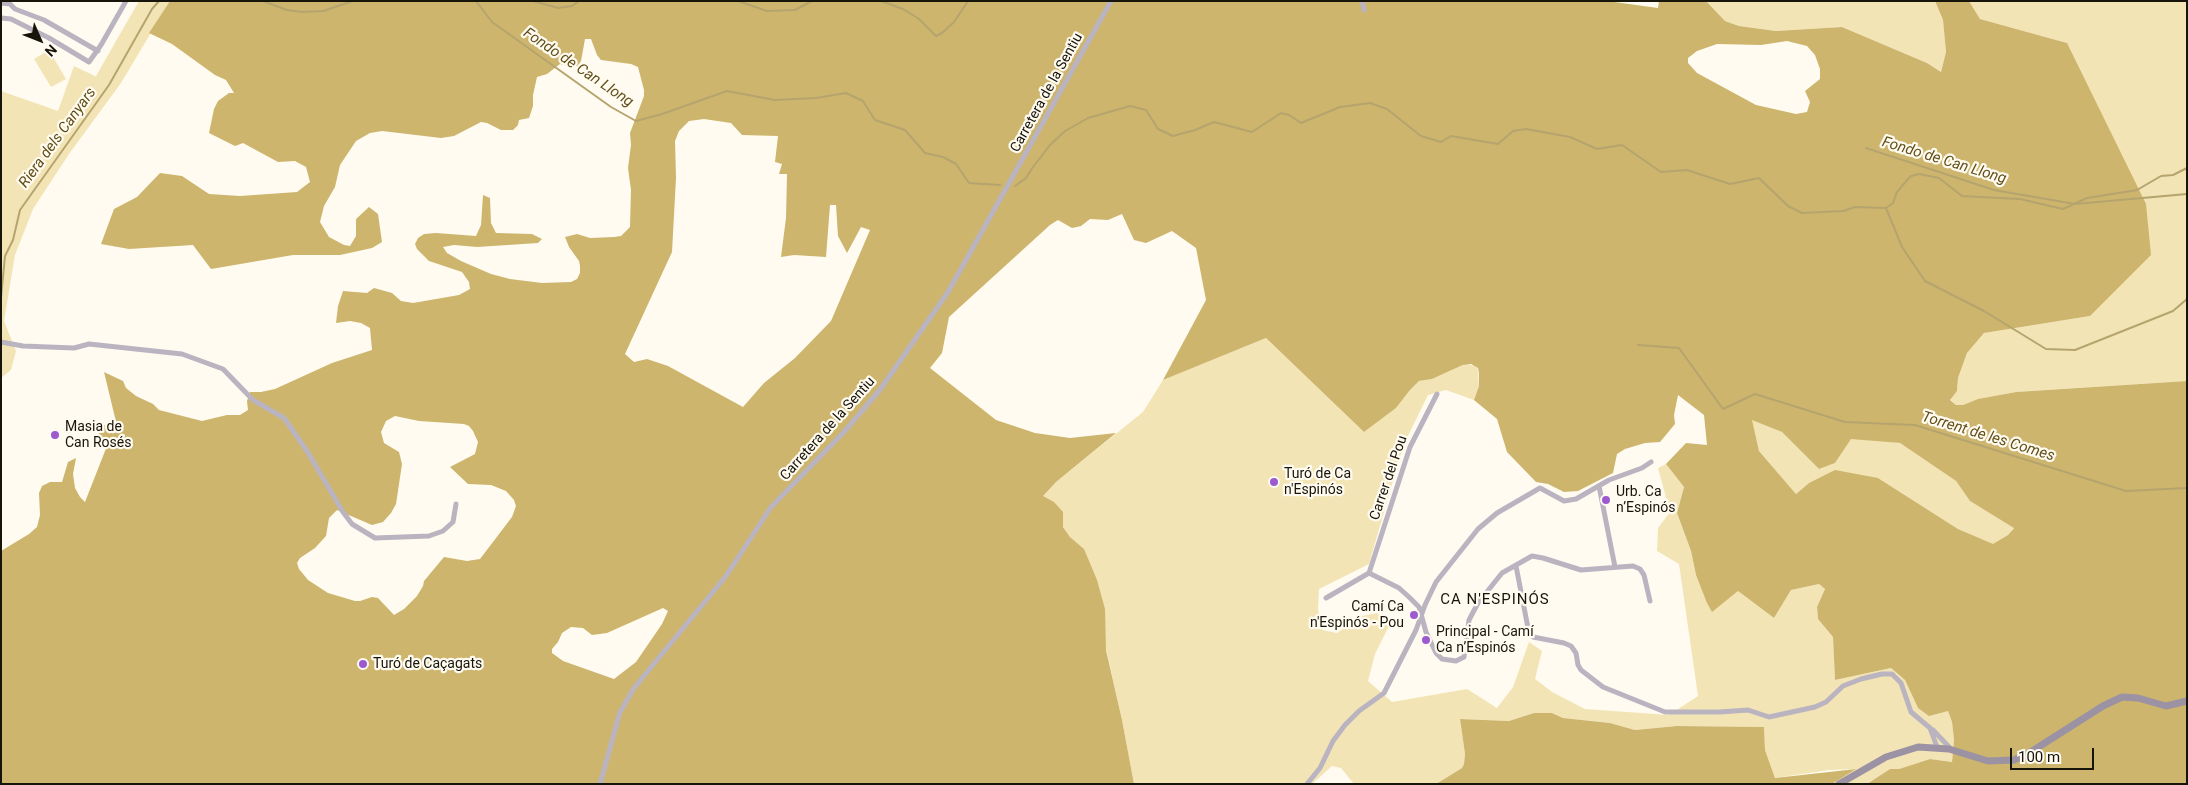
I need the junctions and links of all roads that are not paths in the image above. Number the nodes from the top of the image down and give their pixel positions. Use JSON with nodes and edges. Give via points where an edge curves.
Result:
{"nodes":[{"id":1,"x":126,"y":1,"type":"edge"},
{"id":2,"x":1110,"y":1,"type":"edge"},
{"id":3,"x":1362,"y":1,"type":"edge"},
{"id":4,"x":4,"y":4,"type":"edge"},
{"id":5,"x":15,"y":9,"type":"junction"},
{"id":6,"x":1364,"y":10,"type":"dead end"},
{"id":7,"x":2,"y":18,"type":"edge"},
{"id":8,"x":11,"y":20,"type":"junction"},
{"id":9,"x":98,"y":50,"type":"junction"},
{"id":10,"x":1,"y":342,"type":"edge"},
{"id":11,"x":1437,"y":394,"type":"dead end"},
{"id":12,"x":1651,"y":462,"type":"dead end"},
{"id":13,"x":1599,"y":486,"type":"junction"},
{"id":14,"x":456,"y":504,"type":"dead end"},
{"id":15,"x":1516,"y":566,"type":"junction"},
{"id":16,"x":1615,"y":567,"type":"junction"},
{"id":17,"x":1369,"y":573,"type":"junction"},
{"id":18,"x":1326,"y":598,"type":"dead end"},
{"id":19,"x":1650,"y":601,"type":"dead end"},
{"id":20,"x":1422,"y":618,"type":"junction"},
{"id":21,"x":2187,"y":702,"type":"edge"},
{"id":22,"x":1928,"y":727,"type":"junction"},
{"id":23,"x":1934,"y":740,"type":"junction"},
{"id":24,"x":1942,"y":740,"type":"junction"},
{"id":25,"x":1920,"y":746,"type":"junction"},
{"id":26,"x":1937,"y":749,"type":"junction"},
{"id":27,"x":1952,"y":750,"type":"junction"},
{"id":28,"x":600,"y":784,"type":"edge"},
{"id":29,"x":1307,"y":784,"type":"edge"},
{"id":30,"x":1839,"y":784,"type":"edge"},
{"id":31,"x":1845,"y":784,"type":"edge"}],
"edges":[{"from":1,"to":9,"type":"street"},
{"from":2,"to":28,"type":"street","name":"Carretera de la Sentiu","via":[[948,292],[880,391],[771,507],[726,576],[634,688],[620,712]]},
{"from":3,"to":6,"type":"street"},
{"from":4,"to":5,"type":"street"},
{"from":5,"to":8,"type":"street"},
{"from":5,"to":9,"type":"street"},
{"from":7,"to":8,"type":"street"},
{"from":8,"to":9,"type":"street","via":[[89,62]]},
{"from":10,"to":14,"type":"street","via":[[74,348],[89,344],[182,354],[223,369],[253,400],[284,418],[299,437],[343,512],[352,524],[374,538],[429,536],[443,531],[453,522]]},
{"from":11,"to":17,"type":"street","name":"Carrer del Pou","via":[[1410,447]]},
{"from":12,"to":13,"type":"street"},
{"from":13,"to":16,"type":"street"},
{"from":13,"to":20,"type":"street","via":[[1570,500],[1558,498],[1540,488],[1497,514],[1469,538],[1440,576]]},
{"from":15,"to":16,"type":"street","via":[[1536,556],[1582,570]]},
{"from":15,"to":20,"type":"street","via":[[1497,578],[1472,612],[1466,653],[1459,662],[1446,660],[1436,653]]},
{"from":15,"to":22,"type":"street","via":[[1529,633],[1533,637],[1570,646],[1576,653],[1578,665],[1596,682],[1653,708],[1665,712],[1748,710],[1769,717],[1815,707],[1849,683],[1887,673],[1896,676],[1911,712]]},
{"from":16,"to":19,"type":"street","via":[[1631,565],[1640,570]]},
{"from":17,"to":18,"type":"street"},
{"from":17,"to":20,"type":"street","via":[[1409,596],[1419,608]]},
{"from":20,"to":29,"type":"street","via":[[1384,693],[1345,725]]},
{"from":21,"to":26,"type":"main road","via":[[2168,710],[2130,700],[2116,703],[2015,762],[1996,764]]},
{"from":21,"to":27,"type":"main road","via":[[2166,706],[2128,696],[2114,700],[2014,760],[1988,761]]},
{"from":22,"to":23,"type":"street"},
{"from":22,"to":24,"type":"street"},
{"from":23,"to":24,"type":"street"},
{"from":23,"to":25,"type":"street"},
{"from":23,"to":26,"type":"street"},
{"from":24,"to":26,"type":"street"},
{"from":24,"to":27,"type":"street"},
{"from":25,"to":26,"type":"main road"},
{"from":25,"to":30,"type":"main road","via":[[1886,757]]},
{"from":26,"to":27,"type":"main road"},
{"from":26,"to":31,"type":"main road","via":[[1905,752]]}]}
